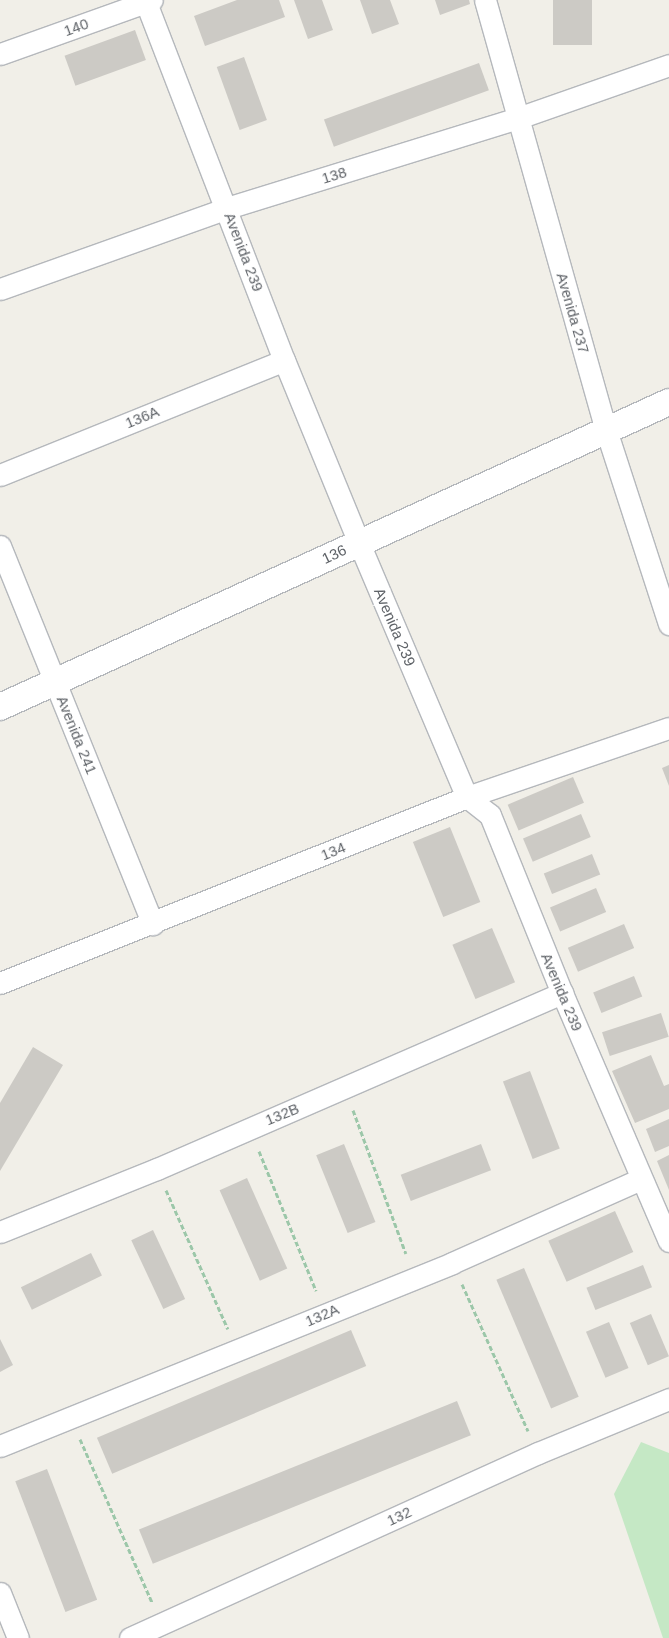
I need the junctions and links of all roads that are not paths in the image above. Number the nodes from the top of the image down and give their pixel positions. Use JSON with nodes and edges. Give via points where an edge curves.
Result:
{"nodes":[{"id":1,"x":485,"y":0,"type":"edge"},
{"id":2,"x":148,"y":1,"type":"edge"},
{"id":3,"x":0,"y":54,"type":"edge"},
{"id":4,"x":669,"y":65,"type":"edge"},
{"id":5,"x":518,"y":118,"type":"junction"},
{"id":6,"x":227,"y":208,"type":"junction"},
{"id":7,"x":0,"y":289,"type":"edge"},
{"id":8,"x":284,"y":360,"type":"junction"},
{"id":9,"x":669,"y":402,"type":"edge"},
{"id":10,"x":607,"y":433,"type":"junction"},
{"id":11,"x":0,"y":475,"type":"edge"},
{"id":12,"x":360,"y":543,"type":"junction"},
{"id":13,"x":0,"y":546,"type":"edge"},
{"id":14,"x":669,"y":624,"type":"edge"},
{"id":15,"x":56,"y":682,"type":"junction"},
{"id":16,"x":0,"y":707,"type":"edge"},
{"id":17,"x":669,"y":728,"type":"edge"},
{"id":18,"x":467,"y":797,"type":"junction"},
{"id":19,"x":153,"y":924,"type":"junction"},
{"id":20,"x":0,"y":983,"type":"edge"},
{"id":21,"x":562,"y":993,"type":"junction"},
{"id":22,"x":642,"y":1179,"type":"junction"},
{"id":23,"x":0,"y":1232,"type":"edge"},
{"id":24,"x":669,"y":1241,"type":"edge"},
{"id":25,"x":669,"y":1399,"type":"edge"},
{"id":26,"x":0,"y":1446,"type":"edge"},
{"id":27,"x":0,"y":1593,"type":"edge"},
{"id":28,"x":18,"y":1638,"type":"edge"},
{"id":29,"x":130,"y":1638,"type":"edge"}],
"edges":[{"from":1,"to":5,"type":"street","name":"Avenida 237"},
{"from":2,"to":3,"type":"street","name":"140"},
{"from":2,"to":6,"type":"street","name":"Avenida 239"},
{"from":4,"to":5,"type":"street","name":"138"},
{"from":5,"to":6,"type":"street","name":"138"},
{"from":5,"to":10,"type":"street","name":"Avenida 237"},
{"from":6,"to":7,"type":"street","name":"138"},
{"from":6,"to":8,"type":"street","name":"Avenida 239"},
{"from":8,"to":11,"type":"street","name":"136A"},
{"from":8,"to":12,"type":"street","name":"Avenida 239"},
{"from":9,"to":10,"type":"street","name":"136"},
{"from":10,"to":12,"type":"street","name":"136"},
{"from":10,"to":14,"type":"street","name":"Avenida 237"},
{"from":12,"to":15,"type":"street","name":"136"},
{"from":12,"to":18,"type":"street","name":"Avenida 239"},
{"from":13,"to":15,"type":"street","name":"Avenida 241"},
{"from":15,"to":16,"type":"street","name":"136"},
{"from":15,"to":19,"type":"street","name":"Avenida 241"},
{"from":17,"to":18,"type":"street","name":"134"},
{"from":18,"to":19,"type":"street","name":"134"},
{"from":18,"to":21,"type":"street","name":"Avenida 239","via":[[490,815]]},
{"from":19,"to":20,"type":"street","name":"134"},
{"from":21,"to":22,"type":"street","name":"Avenida 239"},
{"from":21,"to":23,"type":"street","name":"132B","via":[[157,1169]]},
{"from":22,"to":24,"type":"street","name":"Avenida 239"},
{"from":22,"to":26,"type":"street","name":"132A","via":[[452,1263]]},
{"from":25,"to":29,"type":"street","name":"132","via":[[538,1453]]},
{"from":27,"to":28,"type":"street"}]}
